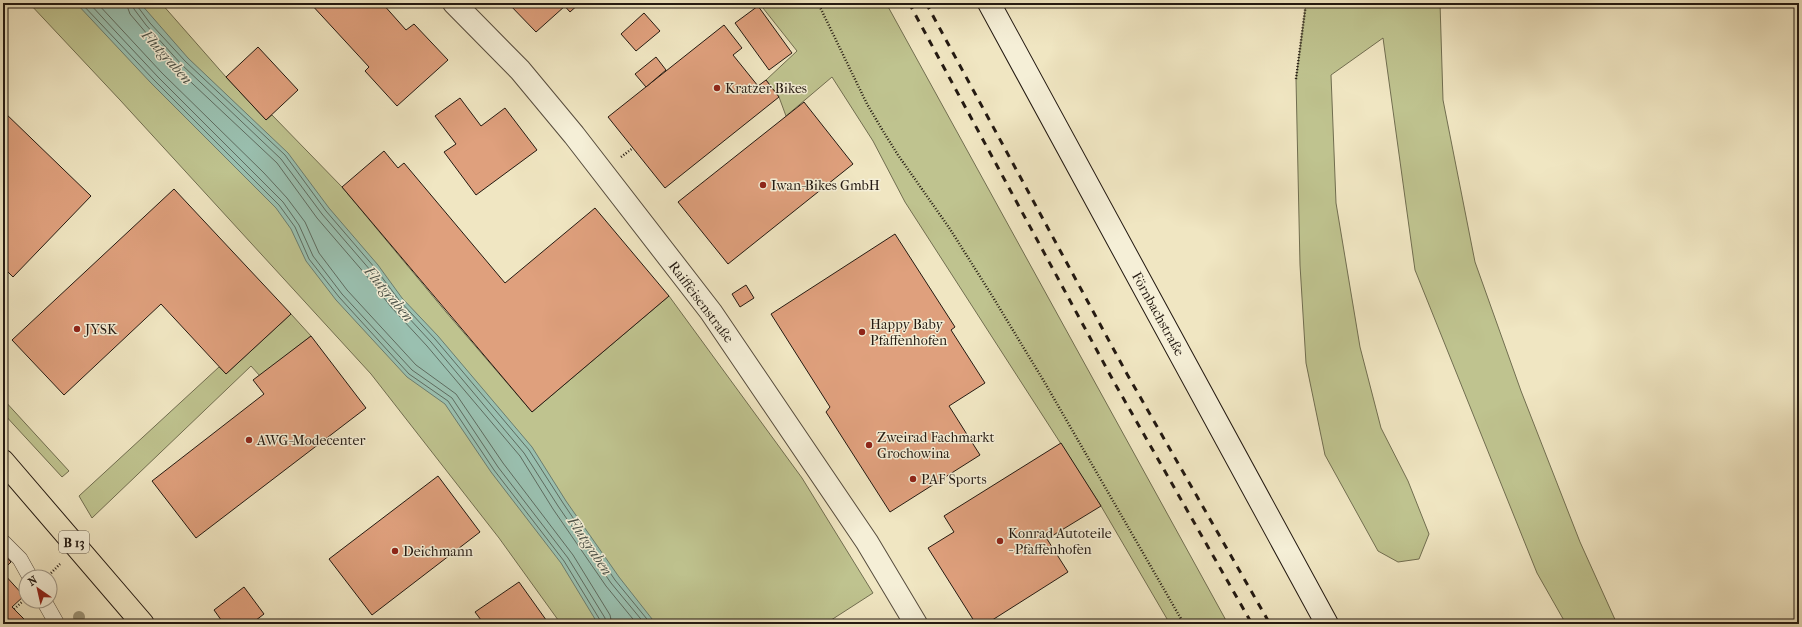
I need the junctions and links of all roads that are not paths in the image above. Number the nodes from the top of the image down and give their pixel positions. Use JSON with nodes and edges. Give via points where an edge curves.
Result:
{"nodes":[{"id":1,"x":454,"y":3,"type":"edge"},
{"id":2,"x":988,"y":3,"type":"edge"},
{"id":3,"x":3,"y":462,"type":"edge"},
{"id":4,"x":3,"y":542,"type":"edge"},
{"id":5,"x":26,"y":569,"type":"edge"},
{"id":6,"x":49,"y":609,"type":"edge"},
{"id":7,"x":137,"y":622,"type":"edge"},
{"id":8,"x":57,"y":624,"type":"edge"},
{"id":9,"x":916,"y":624,"type":"edge"},
{"id":10,"x":1327,"y":624,"type":"edge"}],
"edges":[{"from":1,"to":9,"type":"street","name":"Raiffeisenstraße","via":[[520,70],[574,135],[710,312],[867,542]]},
{"from":2,"to":10,"type":"street","name":"Förnbachstraße"},
{"from":3,"to":7,"type":"main road","number":"B 13"},
{"from":4,"to":5,"type":"lane","via":[[20,559]]},
{"from":6,"to":8,"type":"lane"}]}
